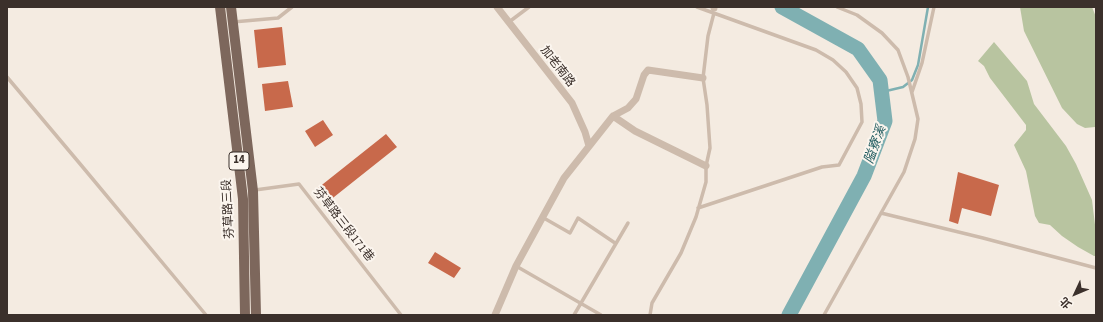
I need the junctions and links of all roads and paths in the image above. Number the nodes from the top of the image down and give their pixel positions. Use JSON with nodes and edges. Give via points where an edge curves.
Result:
{"nodes":[{"id":1,"x":220,"y":7,"type":"edge"},
{"id":2,"x":231,"y":7,"type":"edge"},
{"id":3,"x":292,"y":7,"type":"edge"},
{"id":4,"x":497,"y":7,"type":"edge"},
{"id":5,"x":529,"y":7,"type":"edge"},
{"id":6,"x":697,"y":7,"type":"edge"},
{"id":7,"x":837,"y":7,"type":"edge"},
{"id":8,"x":934,"y":7,"type":"edge"},
{"id":9,"x":714,"y":9,"type":"edge"},
{"id":10,"x":233,"y":22,"type":"junction"},
{"id":11,"x":509,"y":22,"type":"junction"},
{"id":12,"x":7,"y":77,"type":"edge"},
{"id":13,"x":703,"y":78,"type":"junction"},
{"id":14,"x":912,"y":93,"type":"junction"},
{"id":15,"x":612,"y":116,"type":"junction"},
{"id":16,"x":589,"y":146,"type":"junction"},
{"id":17,"x":706,"y":166,"type":"junction"},
{"id":18,"x":253,"y":191,"type":"junction"},
{"id":19,"x":698,"y":208,"type":"junction"},
{"id":20,"x":881,"y":213,"type":"junction"},
{"id":21,"x":542,"y":217,"type":"junction"},
{"id":22,"x":628,"y":223,"type":"dead end"},
{"id":23,"x":616,"y":243,"type":"junction"},
{"id":24,"x":516,"y":266,"type":"junction"},
{"id":25,"x":1096,"y":268,"type":"edge"},
{"id":26,"x":581,"y":304,"type":"junction"},
{"id":27,"x":206,"y":315,"type":"edge"},
{"id":28,"x":246,"y":315,"type":"edge"},
{"id":29,"x":256,"y":315,"type":"edge"},
{"id":30,"x":401,"y":315,"type":"edge"},
{"id":31,"x":495,"y":315,"type":"edge"},
{"id":32,"x":574,"y":315,"type":"edge"},
{"id":33,"x":601,"y":315,"type":"edge"},
{"id":34,"x":650,"y":315,"type":"edge"},
{"id":35,"x":824,"y":315,"type":"edge"}],
"edges":[{"from":1,"to":28,"type":"main road","name":"芬草路三段","number":"14","via":[[243,199]]},
{"from":2,"to":10,"type":"main road","name":"芬草路三段","number":"14"},
{"from":3,"to":10,"type":"lane","via":[[278,18]]},
{"from":4,"to":11,"type":"street","name":"加老南路"},
{"from":5,"to":11,"type":"lane"},
{"from":6,"to":9,"type":"lane"},
{"from":7,"to":14,"type":"lane","via":[[857,15],[882,33],[898,50]]},
{"from":8,"to":14,"type":"lane","via":[[922,62]]},
{"from":9,"to":13,"type":"lane"},
{"from":9,"to":19,"type":"lane","via":[[816,50],[833,60],[846,72],[856,88],[861,104],[862,122],[839,165],[822,167]]},
{"from":10,"to":18,"type":"main road","name":"芬草路三段","number":"14"},
{"from":11,"to":16,"type":"street","name":"加老南路","via":[[572,103]]},
{"from":12,"to":27,"type":"lane"},
{"from":13,"to":15,"type":"street","via":[[648,70],[636,99],[628,108]]},
{"from":13,"to":17,"type":"lane","via":[[710,148]]},
{"from":14,"to":20,"type":"lane","via":[[918,119],[915,139],[904,172]]},
{"from":15,"to":16,"type":"street"},
{"from":15,"to":17,"type":"street","via":[[635,131]]},
{"from":16,"to":21,"type":"street","via":[[564,178]]},
{"from":17,"to":19,"type":"lane","via":[[706,182]]},
{"from":18,"to":29,"type":"main road","name":"芬草路三段","number":"14"},
{"from":18,"to":30,"type":"lane","name":"芬草路三段171巷","via":[[299,184]]},
{"from":19,"to":34,"type":"lane","via":[[681,254],[652,303]]},
{"from":20,"to":25,"type":"lane"},
{"from":20,"to":35,"type":"lane"},
{"from":21,"to":23,"type":"lane","via":[[570,233],[578,218]]},
{"from":21,"to":24,"type":"street"},
{"from":22,"to":23,"type":"lane"},
{"from":23,"to":26,"type":"lane"},
{"from":24,"to":26,"type":"lane"},
{"from":24,"to":31,"type":"street"},
{"from":26,"to":32,"type":"lane"},
{"from":26,"to":33,"type":"lane"}]}
